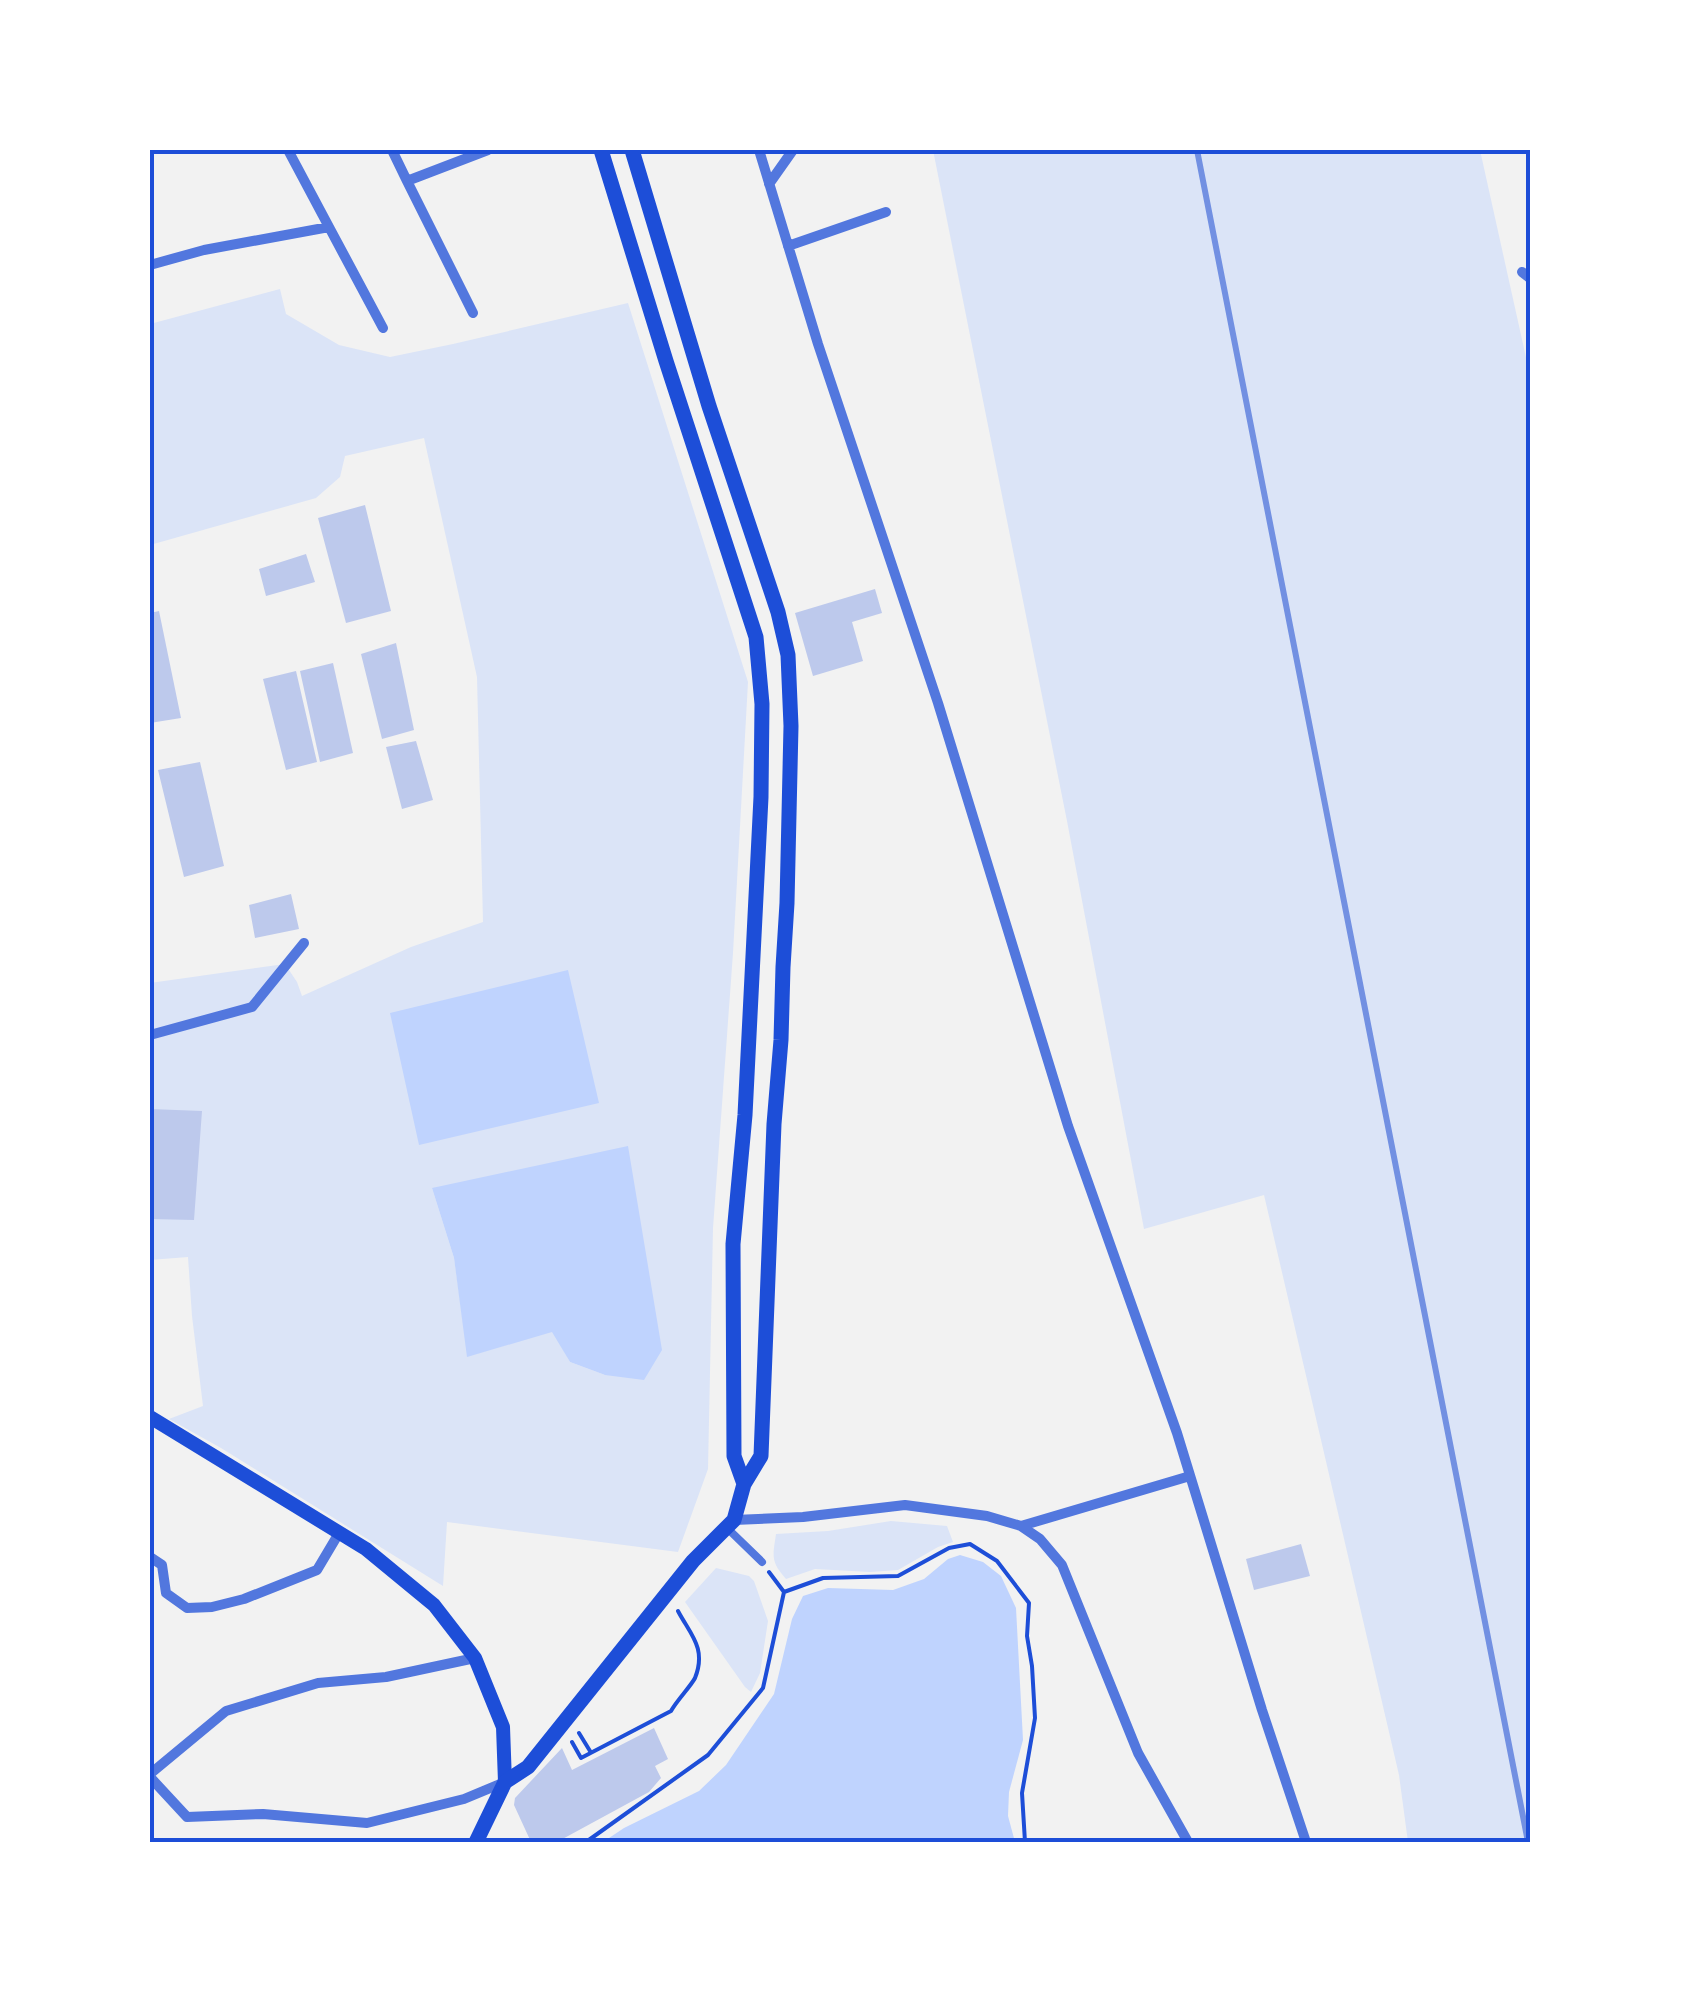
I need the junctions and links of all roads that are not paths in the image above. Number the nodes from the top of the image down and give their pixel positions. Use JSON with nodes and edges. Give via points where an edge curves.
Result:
{"nodes":[{"id":1,"x":288,"y":150,"type":"edge"},
{"id":2,"x":392,"y":150,"type":"edge"},
{"id":3,"x":488,"y":150,"type":"edge"},
{"id":4,"x":601,"y":150,"type":"edge"},
{"id":5,"x":632,"y":150,"type":"edge"},
{"id":6,"x":759,"y":150,"type":"edge"},
{"id":7,"x":793,"y":150,"type":"edge"},
{"id":8,"x":407,"y":181,"type":"junction"},
{"id":9,"x":770,"y":184,"type":"junction"},
{"id":10,"x":886,"y":212,"type":"dead end"},
{"id":11,"x":329,"y":226,"type":"junction"},
{"id":12,"x":788,"y":246,"type":"junction"},
{"id":13,"x":150,"y":265,"type":"edge"},
{"id":14,"x":1531,"y":270,"type":"edge"},
{"id":15,"x":1531,"y":280,"type":"edge"},
{"id":16,"x":472,"y":313,"type":"dead end"},
{"id":17,"x":384,"y":328,"type":"dead end"},
{"id":18,"x":304,"y":943,"type":"dead end"},
{"id":19,"x":150,"y":1035,"type":"edge"},
{"id":20,"x":150,"y":1417,"type":"edge"},
{"id":21,"x":1190,"y":1476,"type":"junction"},
{"id":22,"x":744,"y":1484,"type":"junction"},
{"id":23,"x":730,"y":1524,"type":"junction"},
{"id":24,"x":1022,"y":1526,"type":"junction"},
{"id":25,"x":339,"y":1533,"type":"junction"},
{"id":26,"x":150,"y":1558,"type":"edge"},
{"id":27,"x":762,"y":1562,"type":"road end"},
{"id":28,"x":475,"y":1658,"type":"junction"},
{"id":29,"x":150,"y":1776,"type":"edge"},
{"id":30,"x":505,"y":1782,"type":"junction"},
{"id":31,"x":476,"y":1842,"type":"edge"},
{"id":32,"x":1188,"y":1842,"type":"edge"},
{"id":33,"x":1306,"y":1842,"type":"edge"}],
"edges":[{"from":1,"to":11,"type":"street"},
{"from":2,"to":8,"type":"street"},
{"from":3,"to":8,"type":"street"},
{"from":4,"to":22,"type":"highway","via":[[756,637],[761,797],[733,1244],[734,1456]]},
{"from":5,"to":22,"type":"highway","via":[[788,654],[787,904],[761,1456]]},
{"from":6,"to":9,"type":"street"},
{"from":7,"to":9,"type":"street"},
{"from":8,"to":16,"type":"street"},
{"from":9,"to":12,"type":"street"},
{"from":10,"to":12,"type":"street"},
{"from":11,"to":13,"type":"street"},
{"from":11,"to":17,"type":"street"},
{"from":12,"to":21,"type":"street","via":[[1068,1126]]},
{"from":14,"to":15,"type":"street","via":[[1522,272]]},
{"from":18,"to":19,"type":"street","via":[[252,1008]]},
{"from":20,"to":25,"type":"main road"},
{"from":21,"to":24,"type":"street"},
{"from":21,"to":33,"type":"street"},
{"from":22,"to":23,"type":"highway"},
{"from":23,"to":24,"type":"street","via":[[905,1506]]},
{"from":23,"to":27,"type":"street"},
{"from":23,"to":30,"type":"highway","via":[[528,1767]]},
{"from":24,"to":32,"type":"street","via":[[1062,1565],[1138,1753]]},
{"from":25,"to":26,"type":"street","via":[[317,1570],[212,1607],[187,1608],[166,1594],[162,1565]]},
{"from":25,"to":28,"type":"main road","via":[[434,1605]]},
{"from":28,"to":29,"type":"street","via":[[386,1678],[318,1683],[226,1711]]},
{"from":28,"to":30,"type":"main road","via":[[503,1727]]},
{"from":29,"to":30,"type":"street","via":[[188,1817],[263,1814],[366,1823]]},
{"from":30,"to":31,"type":"highway"}]}
